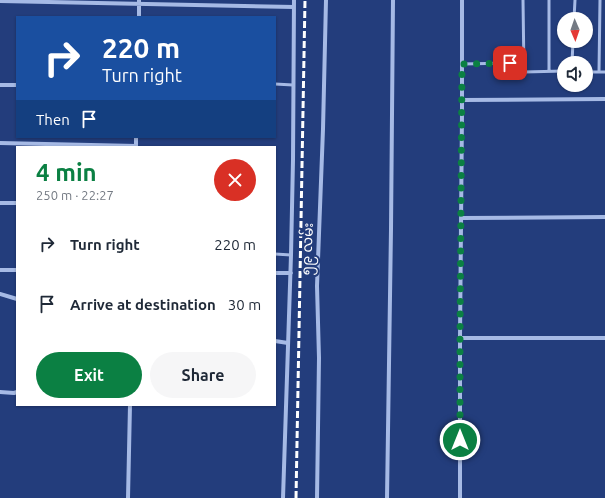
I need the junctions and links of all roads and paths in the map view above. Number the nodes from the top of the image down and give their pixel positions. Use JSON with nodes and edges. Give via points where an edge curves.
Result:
{"nodes":[{"id":1,"x":294,"y":0,"type":"edge"},
{"id":2,"x":326,"y":0,"type":"edge"},
{"id":3,"x":393,"y":0,"type":"edge"},
{"id":4,"x":462,"y":0,"type":"edge"},
{"id":5,"x":523,"y":0,"type":"edge"},
{"id":6,"x":549,"y":0,"type":"edge"},
{"id":7,"x":575,"y":0,"type":"edge"},
{"id":8,"x":600,"y":0,"type":"edge"},
{"id":9,"x":0,"y":2,"type":"edge"},
{"id":10,"x":139,"y":2,"type":"edge"},
{"id":11,"x":294,"y":7,"type":"junction"},
{"id":12,"x":574,"y":12,"type":"edge"},
{"id":13,"x":139,"y":16,"type":"edge"},
{"id":14,"x":462,"y":64,"type":"junction"},
{"id":15,"x":549,"y":71,"type":"junction"},
{"id":16,"x":557,"y":71,"type":"edge"},
{"id":17,"x":524,"y":72,"type":"junction"},
{"id":18,"x":593,"y":72,"type":"edge"},
{"id":19,"x":599,"y":72,"type":"junction"},
{"id":20,"x":605,"y":72,"type":"edge"},
{"id":21,"x":276,"y":84,"type":"edge"},
{"id":22,"x":293,"y":84,"type":"junction"},
{"id":23,"x":0,"y":85,"type":"edge"},
{"id":24,"x":16,"y":85,"type":"edge"},
{"id":25,"x":605,"y":99,"type":"edge"},
{"id":26,"x":462,"y":100,"type":"junction"},
{"id":27,"x":0,"y":143,"type":"edge"},
{"id":28,"x":136,"y":146,"type":"edge"},
{"id":29,"x":0,"y":203,"type":"edge"},
{"id":30,"x":16,"y":203,"type":"edge"},
{"id":31,"x":605,"y":217,"type":"edge"},
{"id":32,"x":461,"y":218,"type":"junction"},
{"id":33,"x":276,"y":254,"type":"edge"},
{"id":34,"x":291,"y":255,"type":"junction"},
{"id":35,"x":0,"y":270,"type":"edge"},
{"id":36,"x":16,"y":270,"type":"edge"},
{"id":37,"x":276,"y":273,"type":"edge"},
{"id":38,"x":290,"y":273,"type":"junction"},
{"id":39,"x":0,"y":294,"type":"edge"},
{"id":40,"x":16,"y":299,"type":"edge"},
{"id":41,"x":460,"y":338,"type":"junction"},
{"id":42,"x":605,"y":338,"type":"edge"},
{"id":43,"x":276,"y":341,"type":"edge"},
{"id":44,"x":288,"y":344,"type":"junction"},
{"id":45,"x":0,"y":392,"type":"edge"},
{"id":46,"x":16,"y":392,"type":"edge"},
{"id":47,"x":130,"y":406,"type":"edge"},
{"id":48,"x":128,"y":498,"type":"edge"},
{"id":49,"x":283,"y":498,"type":"edge"},
{"id":50,"x":317,"y":498,"type":"edge"},
{"id":51,"x":388,"y":498,"type":"edge"},
{"id":52,"x":460,"y":498,"type":"edge"}],
"edges":[{"from":1,"to":11,"type":"street"},
{"from":2,"to":50,"type":"street","name":"၅၉ လမ်း","via":[[317,286]]},
{"from":3,"to":51,"type":"street"},
{"from":4,"to":14,"type":"street"},
{"from":5,"to":17,"type":"lane"},
{"from":6,"to":15,"type":"lane"},
{"from":7,"to":12,"type":"lane"},
{"from":8,"to":19,"type":"lane"},
{"from":9,"to":10,"type":"street"},
{"from":10,"to":11,"type":"street"},
{"from":10,"to":13,"type":"street"},
{"from":11,"to":22,"type":"street"},
{"from":14,"to":17,"type":"lane","via":[[510,63]]},
{"from":14,"to":26,"type":"street"},
{"from":15,"to":16,"type":"lane"},
{"from":15,"to":17,"type":"lane"},
{"from":18,"to":19,"type":"lane"},
{"from":19,"to":20,"type":"lane"},
{"from":21,"to":22,"type":"lane"},
{"from":22,"to":34,"type":"street"},
{"from":23,"to":24,"type":"street"},
{"from":25,"to":26,"type":"street"},
{"from":26,"to":32,"type":"street"},
{"from":27,"to":28,"type":"street"},
{"from":29,"to":30,"type":"street"},
{"from":31,"to":32,"type":"street"},
{"from":32,"to":41,"type":"street"},
{"from":33,"to":34,"type":"lane"},
{"from":34,"to":38,"type":"street"},
{"from":35,"to":36,"type":"street"},
{"from":37,"to":38,"type":"street"},
{"from":38,"to":44,"type":"street"},
{"from":39,"to":40,"type":"street"},
{"from":41,"to":42,"type":"street"},
{"from":41,"to":52,"type":"street"},
{"from":43,"to":44,"type":"street"},
{"from":44,"to":49,"type":"street"},
{"from":45,"to":46,"type":"street"},
{"from":47,"to":48,"type":"street"}]}
